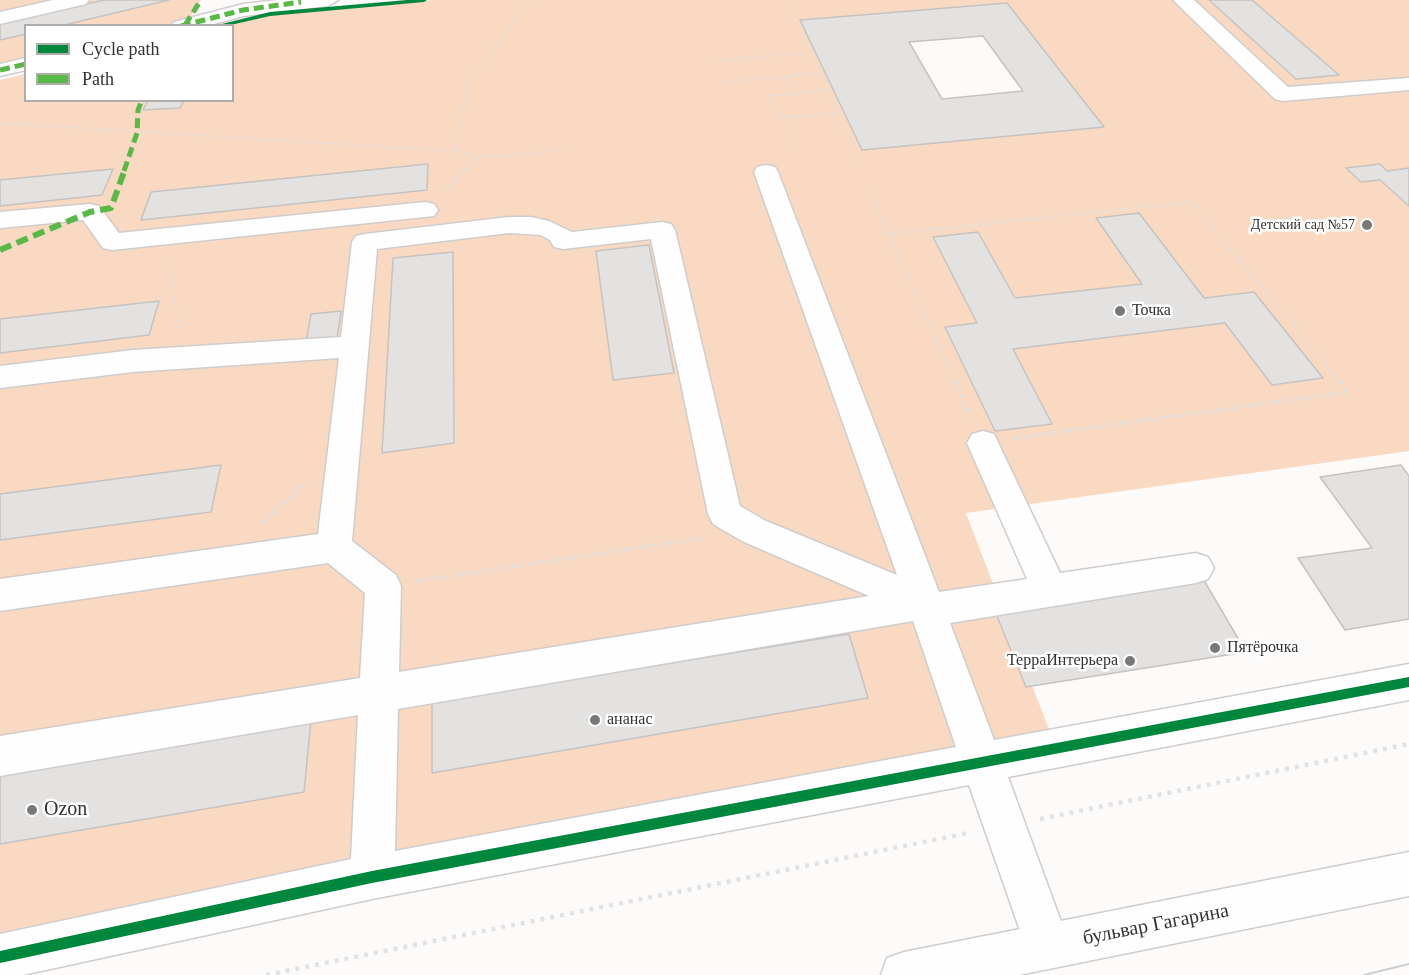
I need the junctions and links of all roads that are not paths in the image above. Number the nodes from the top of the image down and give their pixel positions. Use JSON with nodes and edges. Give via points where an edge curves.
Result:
{"nodes":[{"id":1,"x":79,"y":0,"type":"edge"},
{"id":2,"x":328,"y":0,"type":"edge"},
{"id":3,"x":1184,"y":0,"type":"edge"},
{"id":4,"x":0,"y":18,"type":"edge"},
{"id":5,"x":189,"y":24,"type":"edge"},
{"id":6,"x":24,"y":64,"type":"edge"},
{"id":7,"x":0,"y":70,"type":"edge"},
{"id":8,"x":1409,"y":84,"type":"edge"},
{"id":9,"x":766,"y":172,"type":"dead end"},
{"id":10,"x":424,"y":210,"type":"dead end"},
{"id":11,"x":0,"y":220,"type":"edge"},
{"id":12,"x":352,"y":347,"type":"junction"},
{"id":13,"x":0,"y":377,"type":"edge"},
{"id":14,"x":983,"y":443,"type":"road end"},
{"id":15,"x":334,"y":547,"type":"junction"},
{"id":16,"x":1196,"y":568,"type":"dead end"},
{"id":17,"x":1050,"y":591,"type":"junction"},
{"id":18,"x":0,"y":596,"type":"edge"},
{"id":19,"x":926,"y":607,"type":"junction"},
{"id":20,"x":1409,"y":682,"type":"edge"},
{"id":21,"x":378,"y":693,"type":"junction"},
{"id":22,"x":0,"y":756,"type":"edge"},
{"id":23,"x":982,"y":762,"type":"junction"},
{"id":24,"x":1409,"y":874,"type":"edge"},
{"id":25,"x":372,"y":877,"type":"junction"},
{"id":26,"x":1047,"y":946,"type":"junction"},
{"id":27,"x":0,"y":957,"type":"edge"},
{"id":28,"x":904,"y":975,"type":"edge"}],
"edges":[{"from":1,"to":4,"type":"street"},
{"from":2,"to":5,"type":"street","via":[[253,9]]},
{"from":3,"to":8,"type":"street","via":[[1283,93]]},
{"from":6,"to":7,"type":"street"},
{"from":9,"to":19,"type":"street"},
{"from":10,"to":11,"type":"street","via":[[112,242],[90,212]]},
{"from":12,"to":13,"type":"street","via":[[184,358]]},
{"from":12,"to":15,"type":"street"},
{"from":12,"to":19,"type":"street","via":[[365,242],[509,225],[549,229],[561,235],[563,241],[662,230],[725,514],[754,531]]},
{"from":14,"to":17,"type":"street"},
{"from":15,"to":18,"type":"street"},
{"from":15,"to":21,"type":"street","via":[[383,586]]},
{"from":16,"to":17,"type":"street"},
{"from":17,"to":19,"type":"street"},
{"from":19,"to":21,"type":"street"},
{"from":19,"to":23,"type":"street"},
{"from":20,"to":23,"type":"street"},
{"from":21,"to":22,"type":"street"},
{"from":21,"to":25,"type":"street"},
{"from":23,"to":25,"type":"street"},
{"from":23,"to":26,"type":"street"},
{"from":24,"to":26,"type":"street","name":"бульвар Гагарина"},
{"from":25,"to":27,"type":"street"},
{"from":26,"to":28,"type":"street","name":"бульвар Гагарина"}]}
